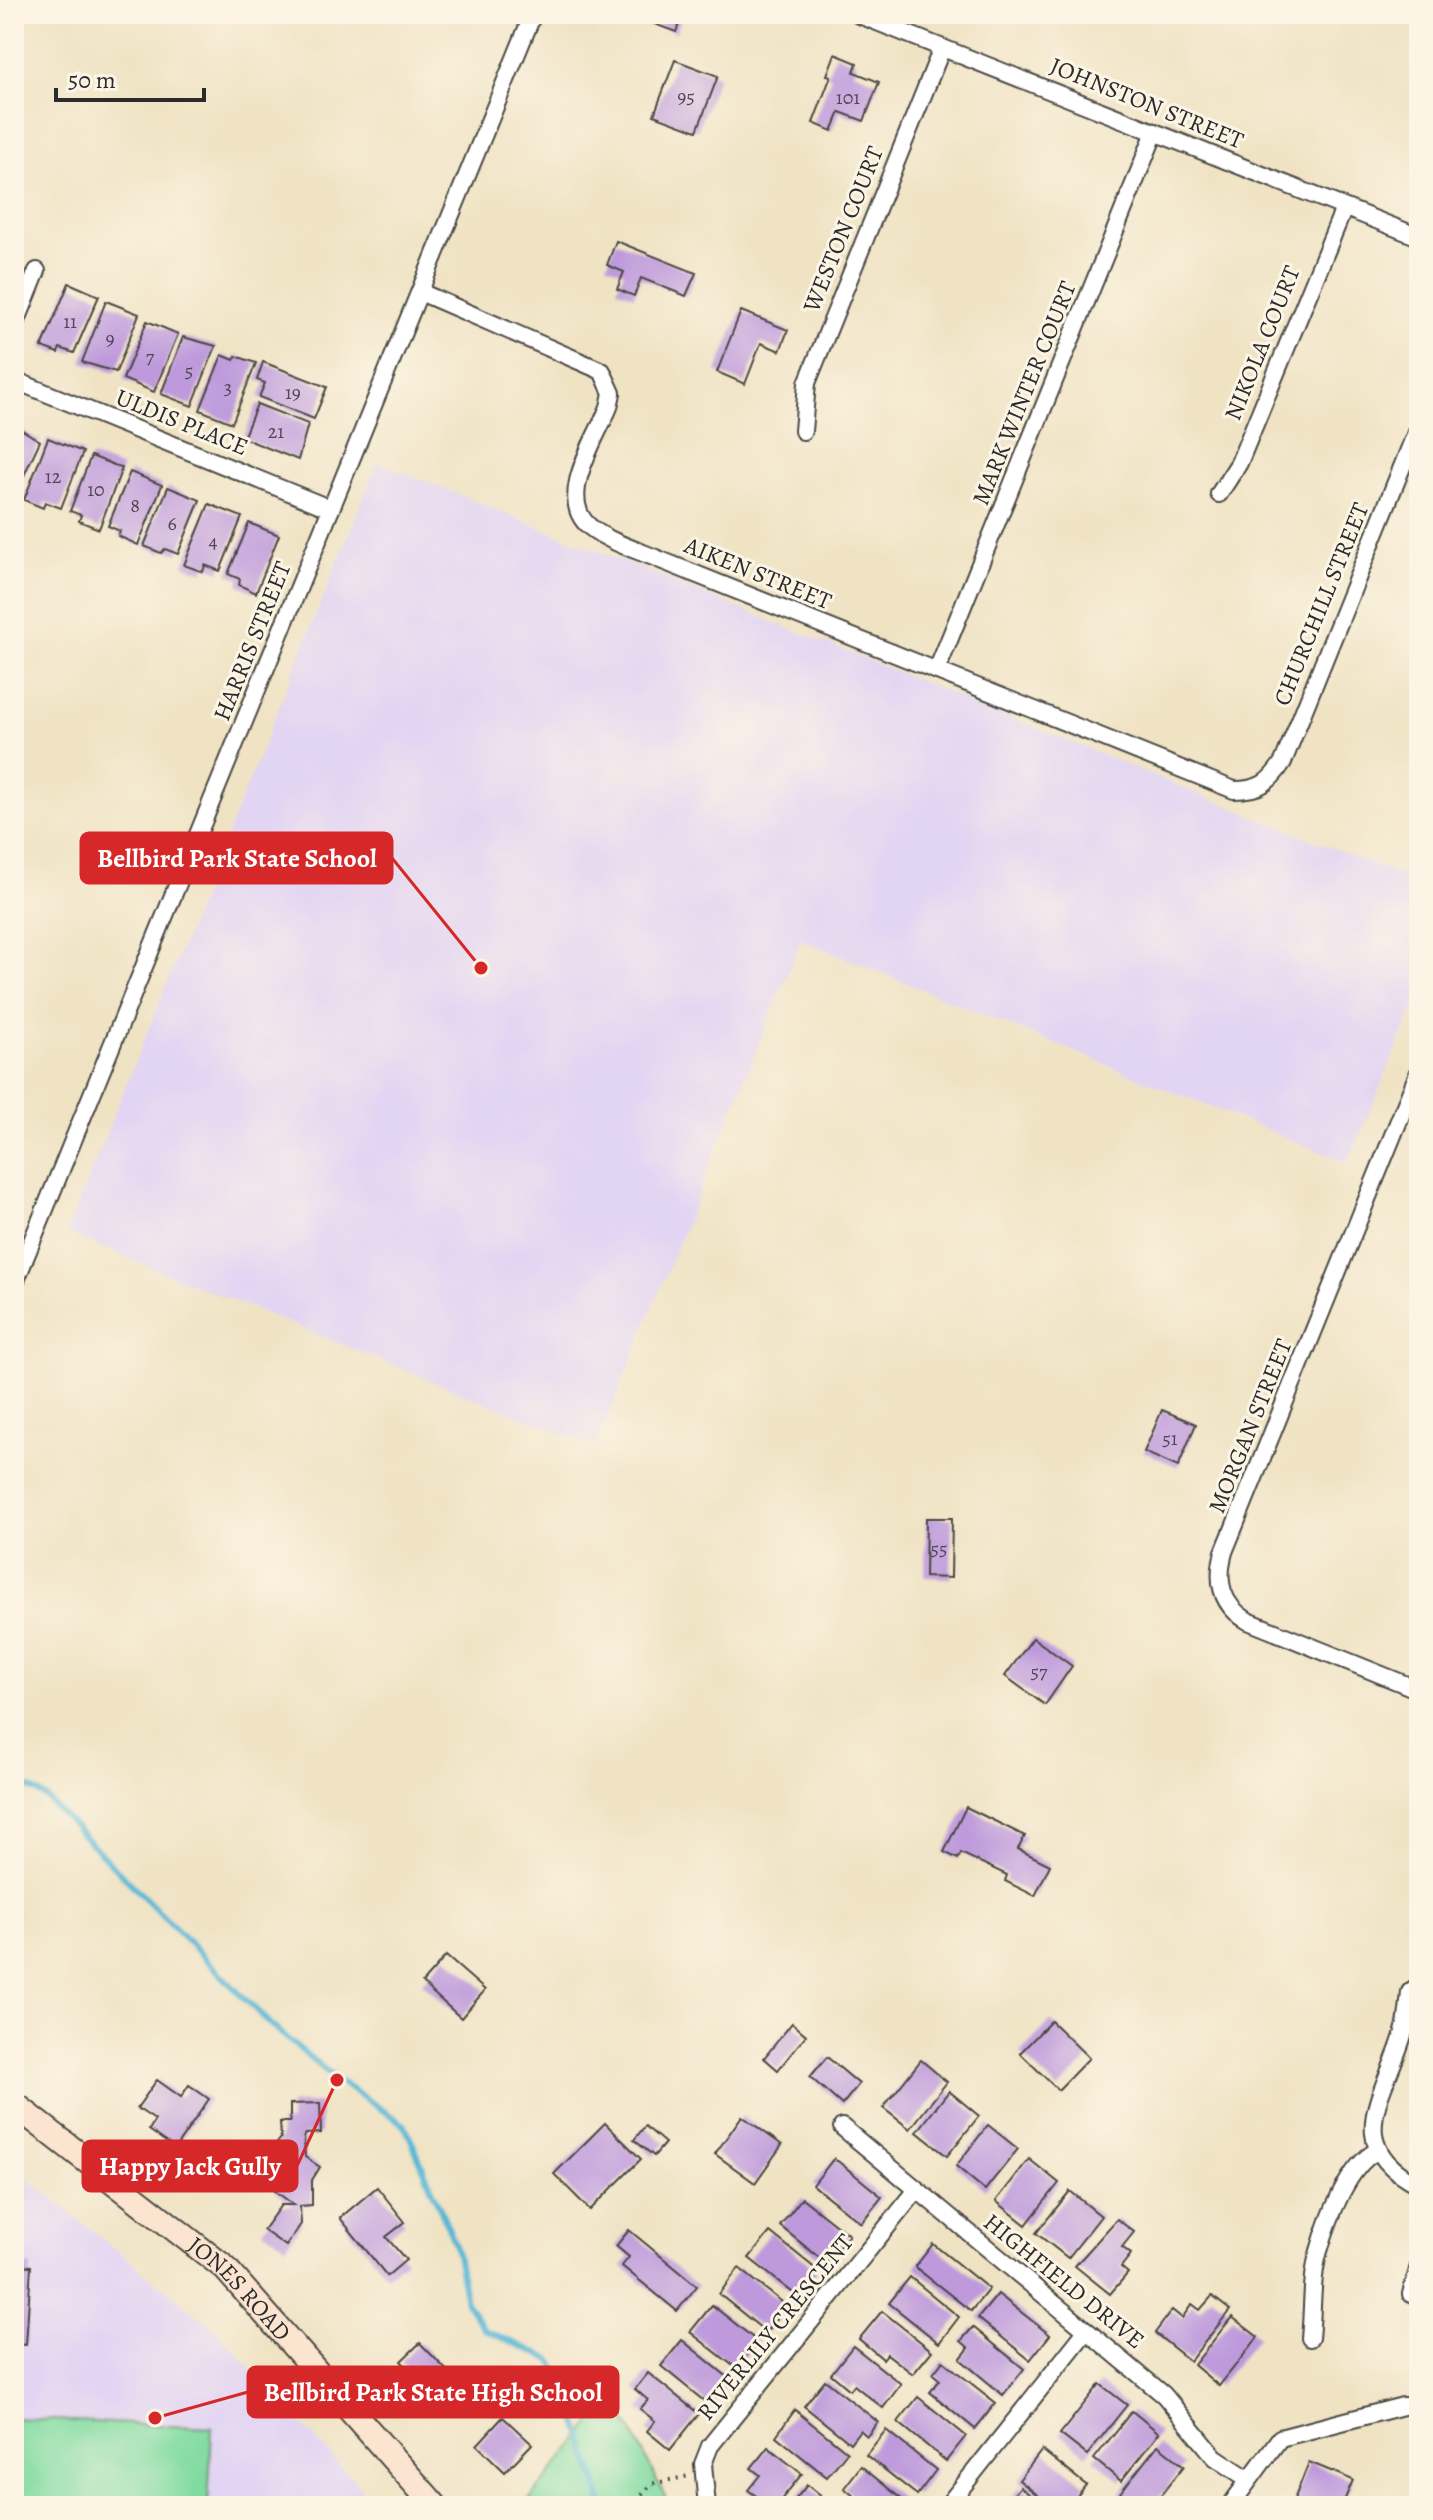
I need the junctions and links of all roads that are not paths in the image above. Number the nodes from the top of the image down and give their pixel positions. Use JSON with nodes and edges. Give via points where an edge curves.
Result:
{"nodes":[{"id":1,"x":533,"y":14,"type":"edge"},
{"id":2,"x":857,"y":14,"type":"edge"},
{"id":3,"x":942,"y":48,"type":"junction"},
{"id":4,"x":1155,"y":132,"type":"junction"},
{"id":5,"x":1344,"y":208,"type":"junction"},
{"id":6,"x":1419,"y":237,"type":"edge"},
{"id":7,"x":37,"y":271,"type":"dead end"},
{"id":8,"x":420,"y":292,"type":"junction"},
{"id":9,"x":14,"y":328,"type":"edge"},
{"id":10,"x":14,"y":380,"type":"edge"},
{"id":11,"x":1419,"y":425,"type":"edge"},
{"id":12,"x":803,"y":431,"type":"dead end"},
{"id":13,"x":1219,"y":494,"type":"dead end"},
{"id":14,"x":331,"y":509,"type":"junction"},
{"id":15,"x":937,"y":670,"type":"junction"},
{"id":16,"x":1254,"y":790,"type":"joint"},
{"id":17,"x":1419,"y":1071,"type":"edge"},
{"id":18,"x":14,"y":1285,"type":"edge"},
{"id":19,"x":1419,"y":1690,"type":"edge"},
{"id":20,"x":1414,"y":1989,"type":"edge"},
{"id":21,"x":14,"y":2104,"type":"edge"},
{"id":22,"x":842,"y":2127,"type":"dead end"},
{"id":23,"x":1377,"y":2151,"type":"junction"},
{"id":24,"x":1419,"y":2185,"type":"edge"},
{"id":25,"x":916,"y":2191,"type":"junction"},
{"id":26,"x":1419,"y":2266,"type":"edge"},
{"id":27,"x":1411,"y":2294,"type":"dead end"},
{"id":28,"x":1086,"y":2331,"type":"junction"},
{"id":29,"x":1310,"y":2338,"type":"dead end"},
{"id":30,"x":1419,"y":2406,"type":"edge"},
{"id":31,"x":1248,"y":2479,"type":"junction"},
{"id":32,"x":435,"y":2506,"type":"edge"},
{"id":33,"x":707,"y":2506,"type":"edge"},
{"id":34,"x":947,"y":2506,"type":"edge"},
{"id":35,"x":1230,"y":2506,"type":"edge"}],
"edges":[{"from":1,"to":8,"type":"street","name":"HARRIS STREET"},
{"from":2,"to":3,"type":"street","name":"JOHNSTON STREET"},
{"from":3,"to":4,"type":"street","name":"JOHNSTON STREET"},
{"from":3,"to":12,"type":"street","name":"WESTON COURT","via":[[807,383]]},
{"from":4,"to":5,"type":"street","name":"JOHNSTON STREET"},
{"from":4,"to":15,"type":"street","name":"MARK WINTER COURT"},
{"from":5,"to":6,"type":"street","name":"JOHNSTON STREET"},
{"from":5,"to":13,"type":"street","name":"NIKOLA COURT","via":[[1239,463]]},
{"from":7,"to":9,"type":"street"},
{"from":8,"to":14,"type":"street","name":"HARRIS STREET"},
{"from":8,"to":15,"type":"street","name":"AIKEN STREET","via":[[602,371],[612,393],[609,407],[575,493],[581,517],[590,527]]},
{"from":10,"to":14,"type":"street","name":"ULDIS PLACE"},
{"from":11,"to":16,"type":"street","name":"CHURCHILL STREET","via":[[1283,762],[1270,782]]},
{"from":14,"to":18,"type":"street","name":"HARRIS STREET"},
{"from":15,"to":16,"type":"street","name":"AIKEN STREET","via":[[1234,790]]},
{"from":17,"to":19,"type":"street","name":"MORGAN STREET","via":[[1224,1552],[1220,1581],[1228,1603],[1248,1621]]},
{"from":20,"to":23,"type":"street","via":[[1373,2115]]},
{"from":21,"to":32,"type":"street","name":"JONES ROAD","via":[[225,2268]]},
{"from":22,"to":25,"type":"street","name":"HIGHFIELD DRIVE"},
{"from":23,"to":24,"type":"street","via":[[1385,2164]]},
{"from":23,"to":29,"type":"street","via":[[1353,2170],[1318,2252]]},
{"from":25,"to":28,"type":"street","name":"HIGHFIELD DRIVE"},
{"from":25,"to":33,"type":"street","name":"RIVERLILY CRESCENT","via":[[710,2446],[703,2476]]},
{"from":26,"to":27,"type":"street"},
{"from":28,"to":31,"type":"street","name":"HIGHFIELD DRIVE","via":[[1164,2395],[1215,2457]]},
{"from":28,"to":34,"type":"street"},
{"from":30,"to":31,"type":"street","via":[[1293,2432],[1280,2438]]},
{"from":31,"to":35,"type":"street"}]}
